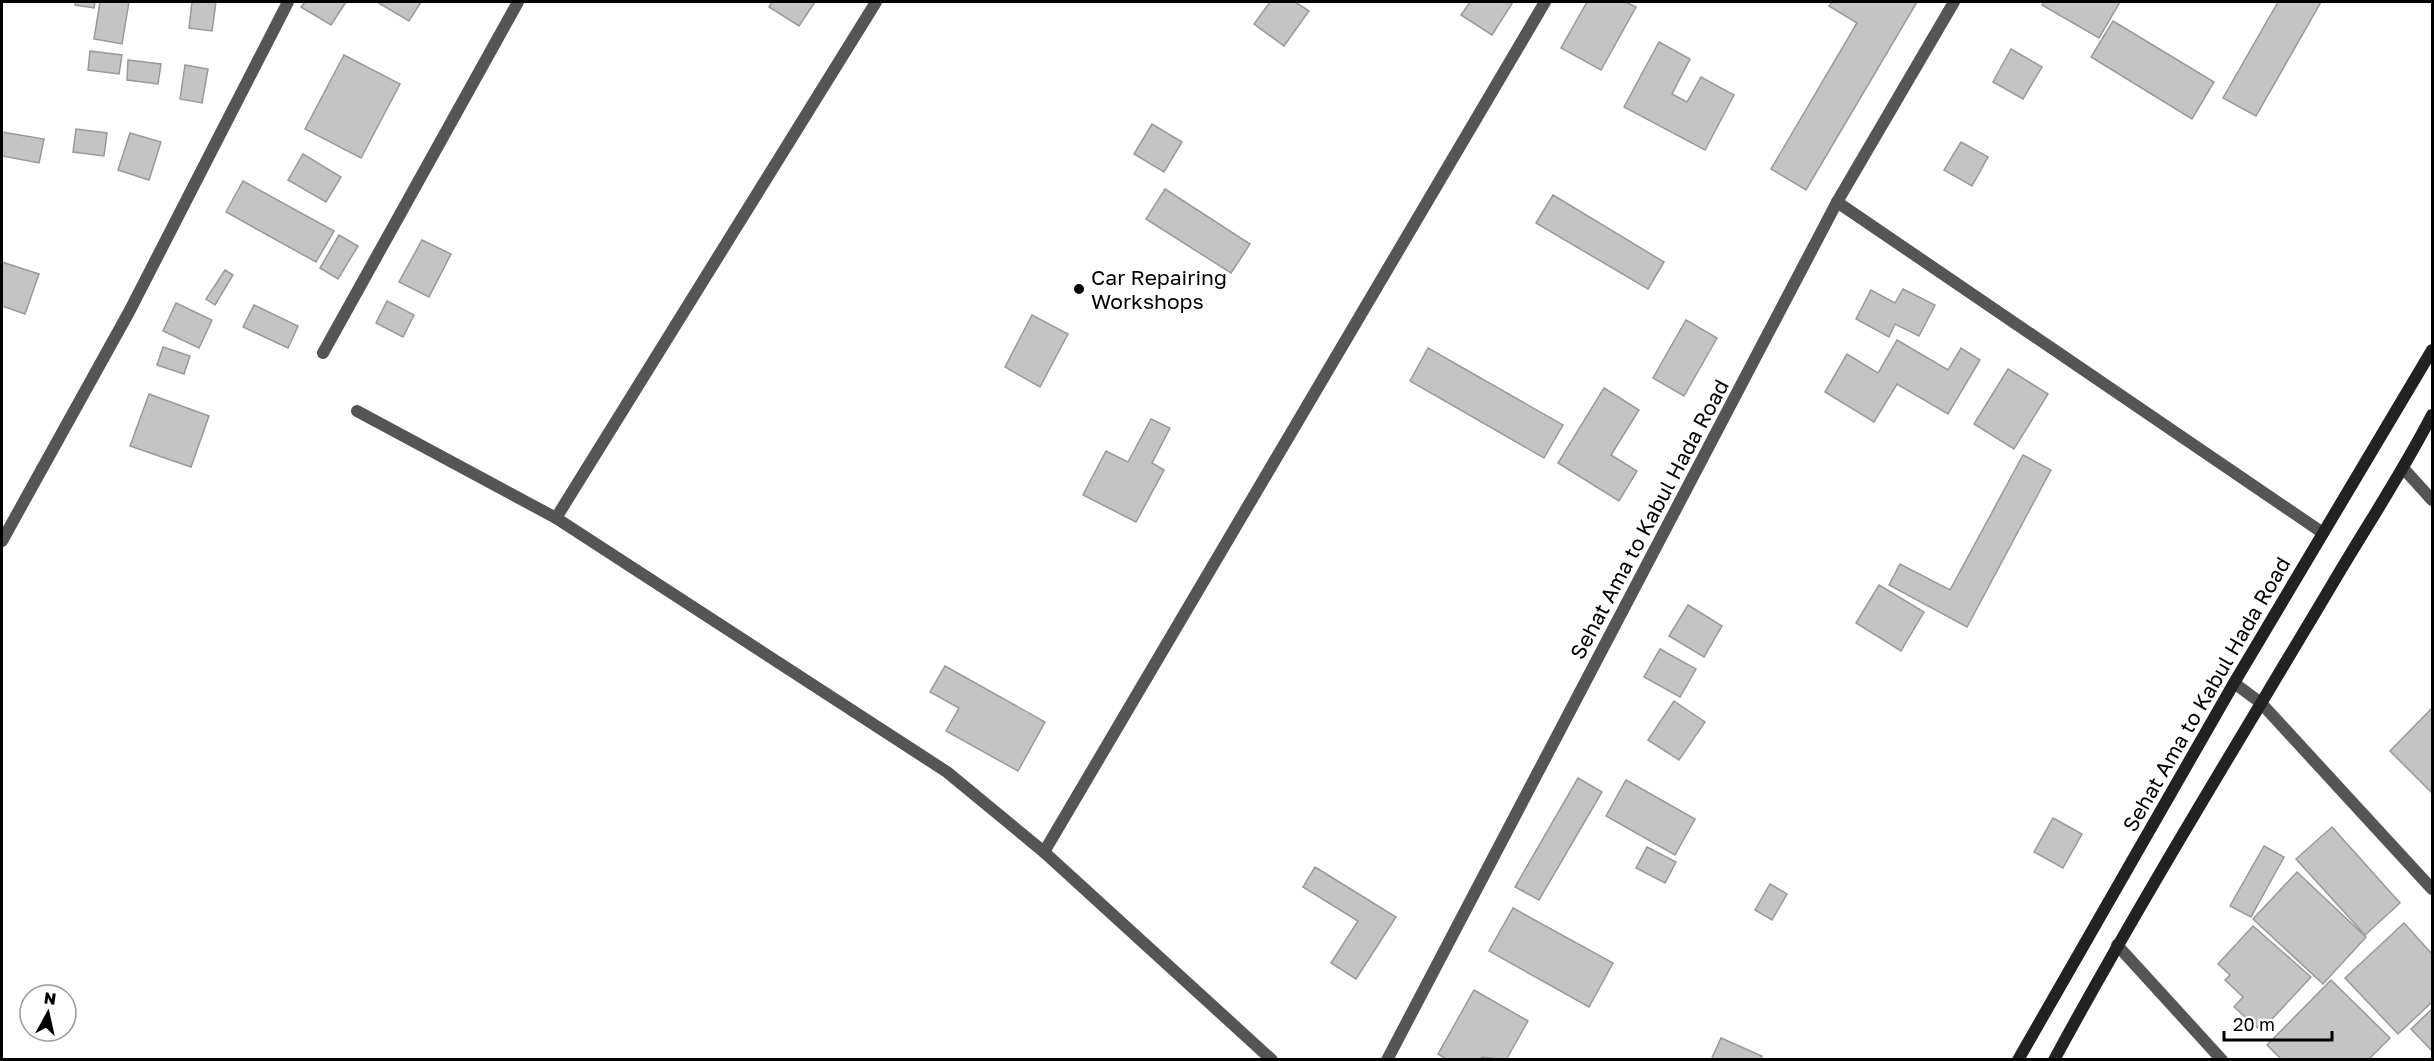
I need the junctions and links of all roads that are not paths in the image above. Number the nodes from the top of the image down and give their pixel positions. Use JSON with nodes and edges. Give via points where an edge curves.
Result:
{"nodes":[{"id":1,"x":288,"y":2,"type":"edge"},
{"id":2,"x":518,"y":2,"type":"edge"},
{"id":3,"x":876,"y":2,"type":"edge"},
{"id":4,"x":1545,"y":2,"type":"edge"},
{"id":5,"x":1954,"y":2,"type":"edge"},
{"id":6,"x":1837,"y":202,"type":"junction"},
{"id":7,"x":2433,"y":350,"type":"edge"},
{"id":8,"x":323,"y":352,"type":"dead end"},
{"id":9,"x":357,"y":411,"type":"dead end"},
{"id":10,"x":2433,"y":416,"type":"edge"},
{"id":11,"x":2404,"y":469,"type":"junction"},
{"id":12,"x":2433,"y":500,"type":"edge"},
{"id":13,"x":556,"y":518,"type":"junction"},
{"id":14,"x":2323,"y":533,"type":"junction"},
{"id":15,"x":2,"y":541,"type":"edge"},
{"id":16,"x":2234,"y":683,"type":"junction"},
{"id":17,"x":2261,"y":703,"type":"junction"},
{"id":18,"x":1044,"y":852,"type":"junction"},
{"id":19,"x":2433,"y":889,"type":"edge"},
{"id":20,"x":2117,"y":945,"type":"junction"},
{"id":21,"x":1272,"y":1059,"type":"edge"},
{"id":22,"x":1387,"y":1059,"type":"edge"},
{"id":23,"x":2018,"y":1059,"type":"edge"},
{"id":24,"x":2054,"y":1059,"type":"edge"},
{"id":25,"x":2222,"y":1059,"type":"edge"}],
"edges":[{"from":1,"to":15,"type":"street","via":[[129,312]]},
{"from":2,"to":8,"type":"street"},
{"from":3,"to":13,"type":"street"},
{"from":4,"to":18,"type":"street"},
{"from":5,"to":6,"type":"street","name":"Sehat Ama to Kabul Hada Road"},
{"from":6,"to":14,"type":"street"},
{"from":6,"to":22,"type":"street","name":"Sehat Ama to Kabul Hada Road"},
{"from":7,"to":14,"type":"main road","name":"Sehat Ama to Kabul Hada Road"},
{"from":9,"to":13,"type":"street"},
{"from":10,"to":11,"type":"main road"},
{"from":11,"to":12,"type":"street"},
{"from":11,"to":17,"type":"main road"},
{"from":13,"to":18,"type":"street","via":[[947,772]]},
{"from":14,"to":16,"type":"main road","name":"Sehat Ama to Kabul Hada Road"},
{"from":16,"to":17,"type":"street"},
{"from":16,"to":23,"type":"main road","name":"Sehat Ama to Kabul Hada Road"},
{"from":17,"to":19,"type":"street"},
{"from":17,"to":20,"type":"main road"},
{"from":18,"to":21,"type":"street"},
{"from":20,"to":24,"type":"main road"},
{"from":20,"to":25,"type":"street"}]}
